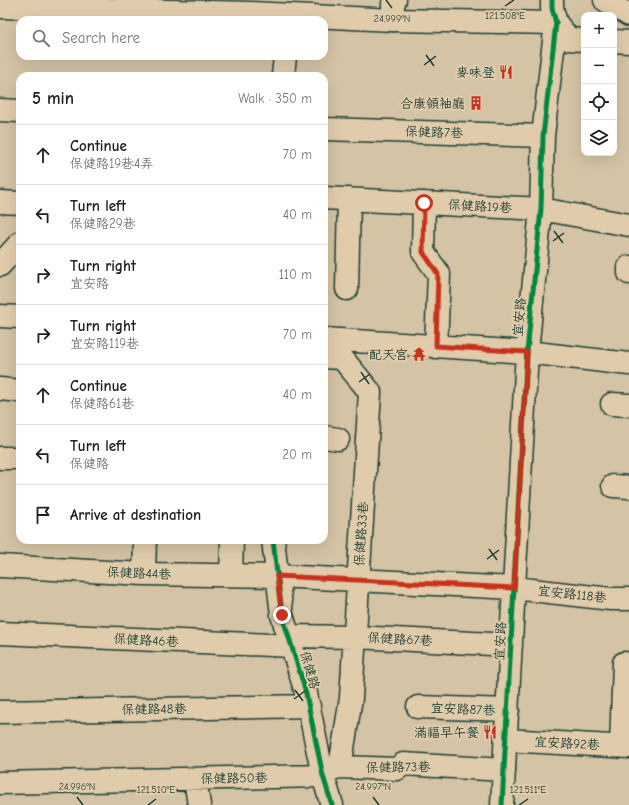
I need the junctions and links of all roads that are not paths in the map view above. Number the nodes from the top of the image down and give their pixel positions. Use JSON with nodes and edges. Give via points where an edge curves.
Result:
{"nodes":[{"id":1,"x":552,"y":0,"type":"edge"},
{"id":2,"x":563,"y":0,"type":"edge"},
{"id":3,"x":605,"y":0,"type":"edge"},
{"id":4,"x":0,"y":7,"type":"edge"},
{"id":5,"x":250,"y":7,"type":"edge"},
{"id":6,"x":394,"y":10,"type":"edge"},
{"id":7,"x":629,"y":15,"type":"edge"},
{"id":8,"x":285,"y":16,"type":"edge"},
{"id":9,"x":304,"y":16,"type":"edge"},
{"id":10,"x":556,"y":23,"type":"junction"},
{"id":11,"x":581,"y":40,"type":"edge"},
{"id":12,"x":617,"y":41,"type":"edge"},
{"id":13,"x":629,"y":42,"type":"edge"},
{"id":14,"x":285,"y":60,"type":"edge"},
{"id":15,"x":283,"y":72,"type":"edge"},
{"id":16,"x":0,"y":110,"type":"edge"},
{"id":17,"x":16,"y":111,"type":"edge"},
{"id":18,"x":328,"y":129,"type":"edge"},
{"id":19,"x":543,"y":136,"type":"junction"},
{"id":20,"x":328,"y":198,"type":"edge"},
{"id":21,"x":349,"y":199,"type":"junction"},
{"id":22,"x":0,"y":202,"type":"edge"},
{"id":23,"x":16,"y":203,"type":"edge"},
{"id":24,"x":424,"y":203,"type":"junction"},
{"id":25,"x":540,"y":209,"type":"junction"},
{"id":26,"x":629,"y":225,"type":"edge"},
{"id":27,"x":16,"y":247,"type":"edge"},
{"id":28,"x":0,"y":265,"type":"edge"},
{"id":29,"x":629,"y":267,"type":"edge"},
{"id":30,"x":629,"y":273,"type":"edge"},
{"id":31,"x":347,"y":289,"type":"dead end"},
{"id":32,"x":0,"y":316,"type":"edge"},
{"id":33,"x":16,"y":317,"type":"edge"},
{"id":34,"x":328,"y":339,"type":"edge"},
{"id":35,"x":436,"y":346,"type":"junction"},
{"id":36,"x":527,"y":352,"type":"junction"},
{"id":37,"x":328,"y":357,"type":"edge"},
{"id":38,"x":629,"y":364,"type":"edge"},
{"id":39,"x":0,"y":389,"type":"edge"},
{"id":40,"x":16,"y":391,"type":"edge"},
{"id":41,"x":0,"y":458,"type":"edge"},
{"id":42,"x":16,"y":458,"type":"edge"},
{"id":43,"x":145,"y":544,"type":"edge"},
{"id":44,"x":232,"y":544,"type":"edge"},
{"id":45,"x":273,"y":544,"type":"edge"},
{"id":46,"x":0,"y":566,"type":"edge"},
{"id":47,"x":144,"y":574,"type":"junction"},
{"id":48,"x":231,"y":576,"type":"junction"},
{"id":49,"x":277,"y":576,"type":"junction"},
{"id":50,"x":358,"y":580,"type":"junction"},
{"id":51,"x":514,"y":588,"type":"junction"},
{"id":52,"x":629,"y":599,"type":"edge"},
{"id":53,"x":0,"y":633,"type":"edge"},
{"id":54,"x":355,"y":637,"type":"junction"},
{"id":55,"x":290,"y":641,"type":"junction"},
{"id":56,"x":511,"y":645,"type":"junction"},
{"id":57,"x":624,"y":663,"type":"dead end"},
{"id":58,"x":309,"y":706,"type":"junction"},
{"id":59,"x":418,"y":707,"type":"dead end"},
{"id":60,"x":508,"y":710,"type":"junction"},
{"id":61,"x":0,"y":712,"type":"edge"},
{"id":62,"x":506,"y":740,"type":"junction"},
{"id":63,"x":625,"y":746,"type":"edge"},
{"id":64,"x":504,"y":770,"type":"junction"},
{"id":65,"x":329,"y":771,"type":"junction"},
{"id":66,"x":195,"y":779,"type":"junction"},
{"id":67,"x":0,"y":783,"type":"edge"},
{"id":68,"x":199,"y":805,"type":"edge"},
{"id":69,"x":332,"y":805,"type":"edge"},
{"id":70,"x":502,"y":805,"type":"edge"}],
"edges":[{"from":1,"to":10,"type":"street"},
{"from":2,"to":10,"type":"street","via":[[561,20]]},
{"from":3,"to":7,"type":"street"},
{"from":4,"to":5,"type":"street"},
{"from":5,"to":8,"type":"street"},
{"from":6,"to":9,"type":"street"},
{"from":6,"to":10,"type":"street"},
{"from":10,"to":11,"type":"street","via":[[569,39]]},
{"from":10,"to":19,"type":"street","name":"宜安路"},
{"from":12,"to":13,"type":"street"},
{"from":14,"to":15,"type":"street"},
{"from":16,"to":17,"type":"street"},
{"from":18,"to":19,"type":"street","name":"保健路7巷"},
{"from":19,"to":25,"type":"street","name":"宜安路"},
{"from":20,"to":21,"type":"street","name":"保健路19巷"},
{"from":21,"to":24,"type":"street","name":"保健路19巷"},
{"from":21,"to":31,"type":"street"},
{"from":22,"to":23,"type":"street"},
{"from":24,"to":25,"type":"street","name":"保健路19巷"},
{"from":24,"to":35,"type":"street","via":[[423,252],[438,274]]},
{"from":25,"to":26,"type":"street","name":"保健路19巷"},
{"from":25,"to":36,"type":"street","name":"宜安路"},
{"from":27,"to":28,"type":"street"},
{"from":29,"to":30,"type":"street"},
{"from":32,"to":33,"type":"street"},
{"from":34,"to":35,"type":"street"},
{"from":35,"to":36,"type":"street"},
{"from":36,"to":38,"type":"street"},
{"from":36,"to":51,"type":"street","name":"宜安路"},
{"from":37,"to":50,"type":"street","name":"保健路33巷","via":[[342,358],[370,392]]},
{"from":39,"to":40,"type":"street"},
{"from":41,"to":42,"type":"street"},
{"from":43,"to":47,"type":"street"},
{"from":44,"to":48,"type":"street"},
{"from":45,"to":49,"type":"street","name":"保健路"},
{"from":46,"to":47,"type":"street","name":"保健路44巷"},
{"from":47,"to":48,"type":"street","name":"保健路44巷"},
{"from":48,"to":49,"type":"street","name":"保健路44巷"},
{"from":49,"to":50,"type":"street","name":"保健路44巷"},
{"from":49,"to":55,"type":"street","name":"保健路","via":[[282,615]]},
{"from":50,"to":51,"type":"street","name":"宜安路118巷"},
{"from":50,"to":54,"type":"street","name":"保健路33巷"},
{"from":51,"to":52,"type":"street","name":"宜安路118巷"},
{"from":51,"to":56,"type":"street","name":"宜安路"},
{"from":53,"to":55,"type":"street","name":"保健路46巷"},
{"from":54,"to":55,"type":"street","name":"保健路67巷"},
{"from":54,"to":56,"type":"street","name":"保健路67巷"},
{"from":54,"to":65,"type":"street","name":"保健路33巷","via":[[351,698]]},
{"from":55,"to":58,"type":"street","name":"保健路"},
{"from":56,"to":60,"type":"street","name":"宜安路"},
{"from":57,"to":63,"type":"street"},
{"from":58,"to":61,"type":"street","name":"保健路48巷"},
{"from":58,"to":65,"type":"street","name":"保健路"},
{"from":59,"to":60,"type":"street","name":"宜安路87巷"},
{"from":60,"to":62,"type":"street","name":"宜安路"},
{"from":62,"to":63,"type":"street","name":"宜安路92巷"},
{"from":62,"to":64,"type":"street","name":"宜安路"},
{"from":64,"to":65,"type":"street","name":"保健路73巷","via":[[403,764],[397,769]]},
{"from":64,"to":70,"type":"street","name":"宜安路"},
{"from":65,"to":66,"type":"street","name":"保健路50巷"},
{"from":65,"to":69,"type":"street","name":"保健路"},
{"from":66,"to":67,"type":"street","name":"保健路50巷"},
{"from":66,"to":68,"type":"street"}]}
